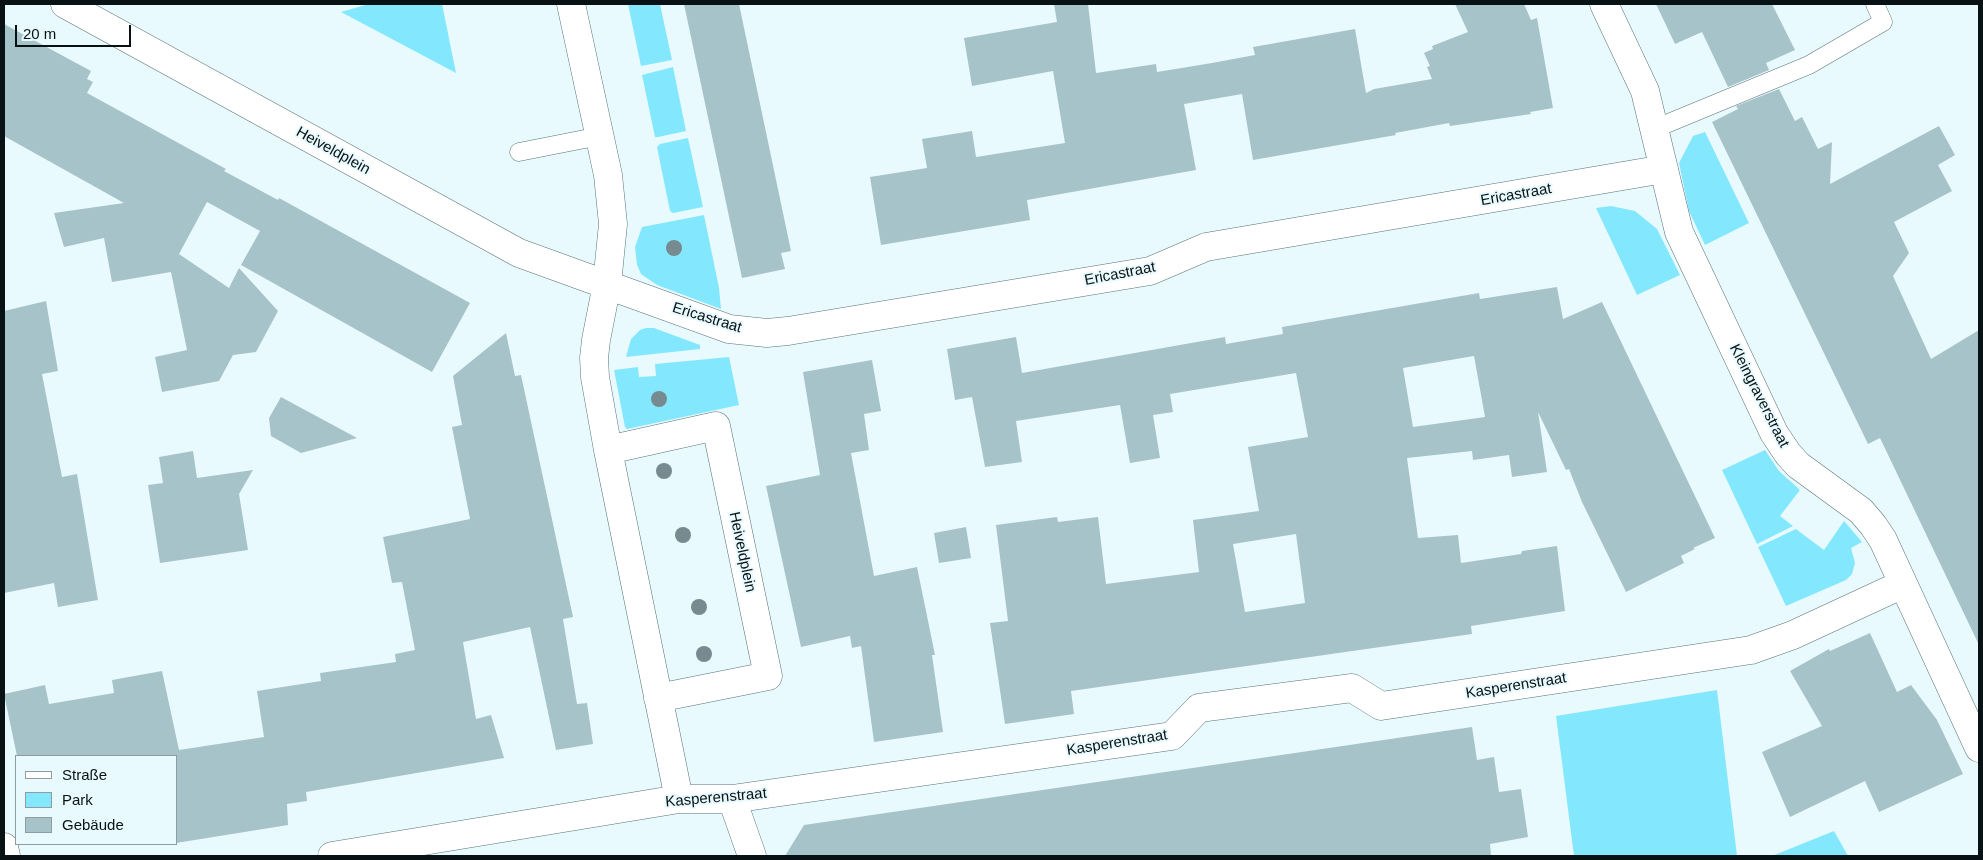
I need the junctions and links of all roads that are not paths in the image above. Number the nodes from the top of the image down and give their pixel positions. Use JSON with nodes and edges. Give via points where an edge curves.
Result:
{"nodes":[{"id":1,"x":65,"y":4,"type":"edge"},
{"id":2,"x":571,"y":4,"type":"edge"},
{"id":3,"x":1604,"y":4,"type":"edge"},
{"id":4,"x":1875,"y":4,"type":"edge"},
{"id":5,"x":1654,"y":129,"type":"junction"},
{"id":6,"x":600,"y":136,"type":"junction"},
{"id":7,"x":519,"y":152,"type":"dead end"},
{"id":8,"x":1664,"y":169,"type":"junction"},
{"id":9,"x":606,"y":284,"type":"junction"},
{"id":10,"x":608,"y":450,"type":"junction"},
{"id":11,"x":1903,"y":584,"type":"junction"},
{"id":12,"x":658,"y":698,"type":"junction"},
{"id":13,"x":1979,"y":748,"type":"edge"},
{"id":14,"x":679,"y":799,"type":"junction"},
{"id":15,"x":732,"y":799,"type":"junction"},
{"id":16,"x":4,"y":847,"type":"edge"},
{"id":17,"x":6,"y":856,"type":"edge"},
{"id":18,"x":332,"y":856,"type":"edge"},
{"id":19,"x":752,"y":856,"type":"edge"}],
"edges":[{"from":1,"to":9,"type":"street","name":"Heiveldplein","via":[[519,253]]},
{"from":2,"to":6,"type":"street"},
{"from":3,"to":5,"type":"street","name":"Kleingraverstraat","via":[[1645,92]]},
{"from":4,"to":5,"type":"lane","via":[[1883,22],[1809,65]]},
{"from":5,"to":8,"type":"street","name":"Kleingraverstraat"},
{"from":6,"to":7,"type":"lane"},
{"from":6,"to":9,"type":"street","via":[[613,224]]},
{"from":8,"to":9,"type":"street","name":"Ericastraat","via":[[1206,247],[1150,270],[788,331],[767,333],[729,328]]},
{"from":8,"to":11,"type":"street","name":"Kleingraverstraat","via":[[1679,232],[1774,433],[1798,465],[1861,511],[1883,540]]},
{"from":9,"to":10,"type":"street","via":[[594,358]]},
{"from":10,"to":12,"type":"street"},
{"from":10,"to":12,"type":"street","name":"Heiveldplein","via":[[716,426],[768,676]]},
{"from":11,"to":13,"type":"street","name":"Kleingraverstraat"},
{"from":11,"to":15,"type":"street","name":"Kasperenstraat","via":[[1793,635],[1751,650],[1381,706],[1352,688],[1199,708],[1172,736]]},
{"from":12,"to":14,"type":"street"},
{"from":14,"to":15,"type":"street","name":"Kasperenstraat"},
{"from":14,"to":18,"type":"street","name":"Kasperenstraat"},
{"from":15,"to":19,"type":"street"},
{"from":16,"to":17,"type":"street"}]}
